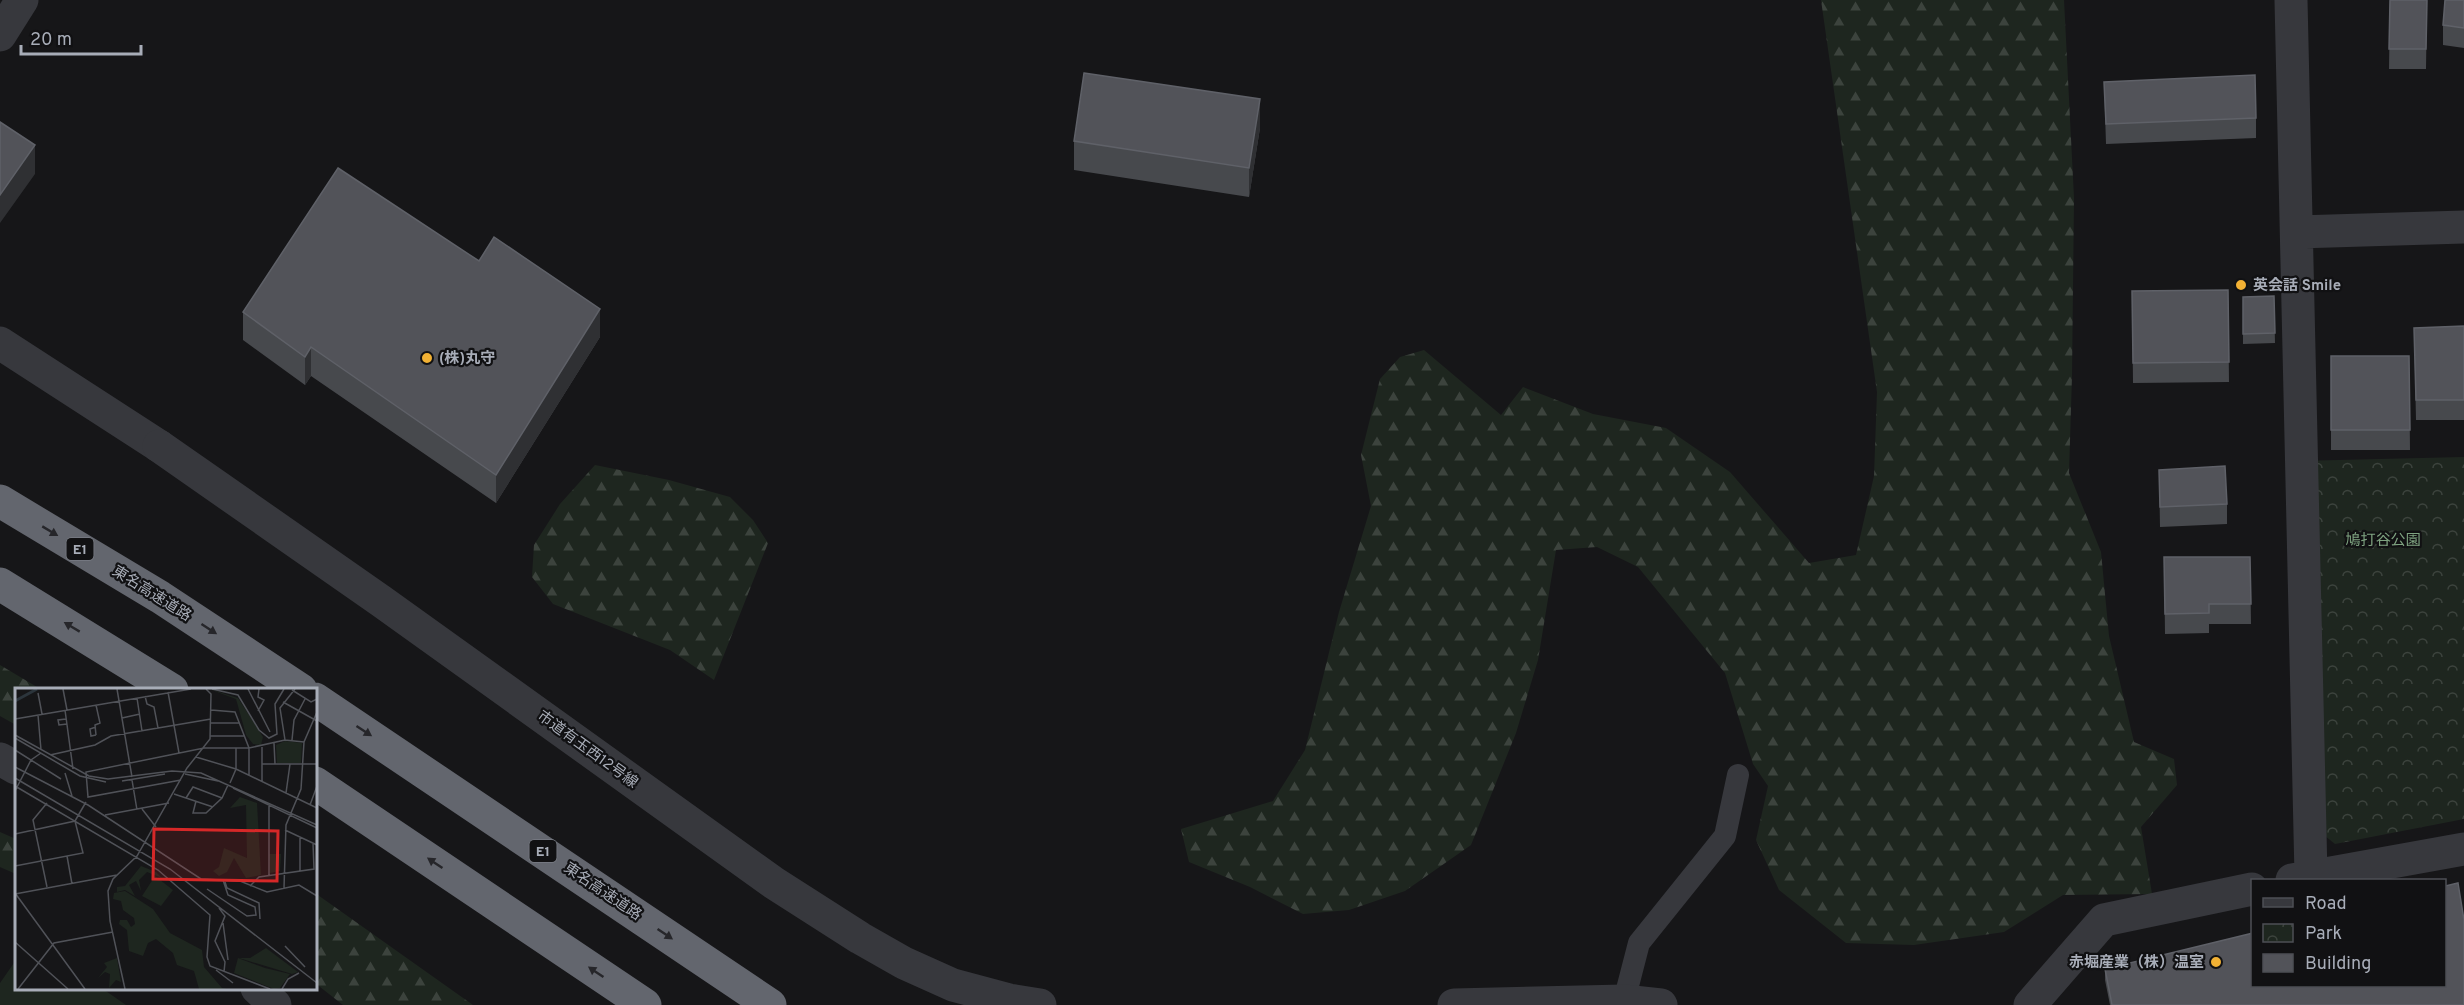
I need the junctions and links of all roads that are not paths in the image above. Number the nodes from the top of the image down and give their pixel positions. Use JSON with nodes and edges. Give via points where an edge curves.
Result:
{"nodes":[{"id":1,"x":22,"y":0,"type":"edge"},
{"id":2,"x":2291,"y":0,"type":"edge"},
{"id":3,"x":0,"y":35,"type":"edge"},
{"id":4,"x":2464,"y":227,"type":"edge"},
{"id":5,"x":2297,"y":232,"type":"junction"},
{"id":6,"x":0,"y":343,"type":"edge"},
{"id":7,"x":0,"y":501,"type":"edge"},
{"id":8,"x":0,"y":584,"type":"edge"},
{"id":9,"x":169,"y":688,"type":"edge"},
{"id":10,"x":298,"y":688,"type":"edge"},
{"id":11,"x":316,"y":700,"type":"edge"},
{"id":12,"x":0,"y":759,"type":"edge"},
{"id":13,"x":15,"y":767,"type":"edge"},
{"id":14,"x":1738,"y":775,"type":"dead end"},
{"id":15,"x":316,"y":784,"type":"edge"},
{"id":16,"x":2464,"y":849,"type":"edge"},
{"id":17,"x":2301,"y":878,"type":"edge"},
{"id":18,"x":2251,"y":889,"type":"edge"},
{"id":19,"x":258,"y":990,"type":"edge"},
{"id":20,"x":1624,"y":1001,"type":"junction"},
{"id":21,"x":274,"y":1005,"type":"edge"},
{"id":22,"x":645,"y":1005,"type":"edge"},
{"id":23,"x":770,"y":1005,"type":"edge"},
{"id":24,"x":1040,"y":1005,"type":"edge"},
{"id":25,"x":1454,"y":1005,"type":"edge"},
{"id":26,"x":1661,"y":1005,"type":"edge"},
{"id":27,"x":2030,"y":1005,"type":"edge"}],
"edges":[{"from":1,"to":3,"type":"street"},
{"from":2,"to":5,"type":"street"},
{"from":4,"to":5,"type":"street"},
{"from":5,"to":17,"type":"street"},
{"from":6,"to":24,"type":"street","name":"市道有玉西12号線","via":[[159,446],[774,883],[860,938],[953,985]]},
{"from":7,"to":10,"type":"highway","name":"東名高速道路","number":"E1","one_way":true,"via":[[160,597]]},
{"from":9,"to":8,"type":"highway","one_way":true},
{"from":11,"to":23,"type":"highway","name":"東名高速道路","number":"E1","one_way":true},
{"from":12,"to":13,"type":"street"},
{"from":14,"to":20,"type":"lane","via":[[1725,836],[1639,943]]},
{"from":22,"to":15,"type":"highway","one_way":true},
{"from":16,"to":17,"type":"street"},
{"from":18,"to":27,"type":"street","via":[[2104,921]]},
{"from":19,"to":21,"type":"street"},
{"from":20,"to":25,"type":"street"},
{"from":20,"to":26,"type":"street"}]}
